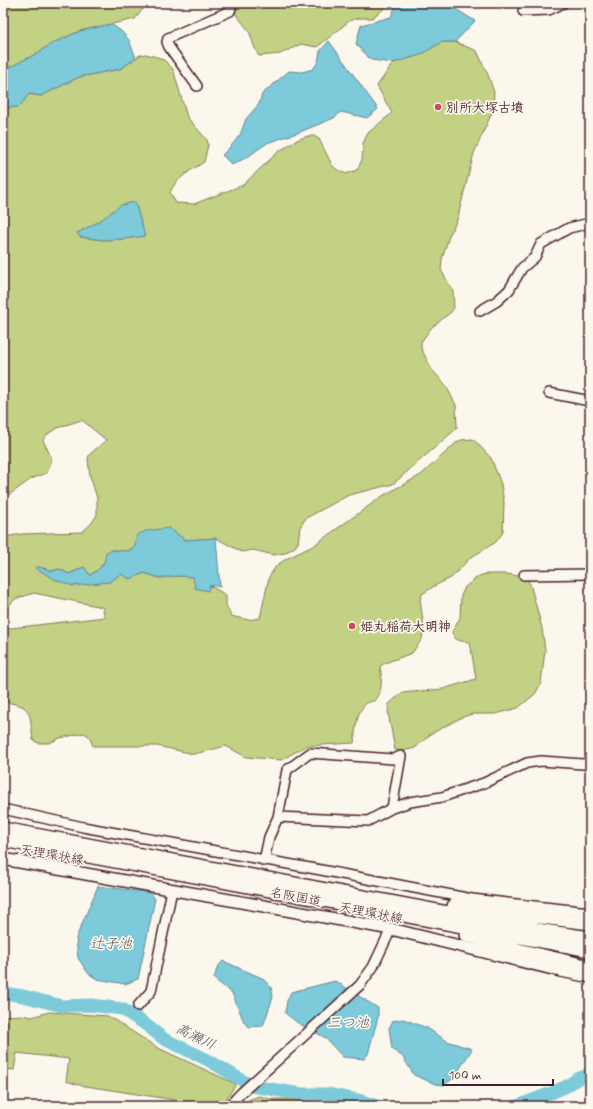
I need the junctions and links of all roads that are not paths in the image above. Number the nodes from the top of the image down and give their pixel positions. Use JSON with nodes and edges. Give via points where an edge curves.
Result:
{"nodes":[{"id":1,"x":232,"y":3,"type":"edge"},
{"id":2,"x":564,"y":3,"type":"edge"},
{"id":3,"x":548,"y":6,"type":"edge"},
{"id":4,"x":523,"y":12,"type":"dead end"},
{"id":5,"x":197,"y":86,"type":"dead end"},
{"id":6,"x":590,"y":223,"type":"edge"},
{"id":7,"x":480,"y":311,"type":"dead end"},
{"id":8,"x":549,"y":393,"type":"dead end"},
{"id":9,"x":590,"y":401,"type":"edge"},
{"id":10,"x":590,"y":574,"type":"edge"},
{"id":11,"x":524,"y":575,"type":"dead end"},
{"id":12,"x":590,"y":762,"type":"edge"},
{"id":13,"x":392,"y":808,"type":"junction"},
{"id":14,"x":3,"y":809,"type":"edge"},
{"id":15,"x":278,"y":817,"type":"junction"},
{"id":16,"x":3,"y":829,"type":"edge"},
{"id":17,"x":3,"y":840,"type":"edge"},
{"id":18,"x":3,"y":859,"type":"edge"},
{"id":19,"x":264,"y":861,"type":"junction"},
{"id":20,"x":243,"y":886,"type":"junction"},
{"id":21,"x":172,"y":890,"type":"junction"},
{"id":22,"x":325,"y":890,"type":"junction"},
{"id":23,"x":590,"y":912,"type":"edge"},
{"id":24,"x":590,"y":923,"type":"edge"},
{"id":25,"x":392,"y":929,"type":"junction"},
{"id":26,"x":590,"y":938,"type":"edge"},
{"id":27,"x":590,"y":950,"type":"edge"},
{"id":28,"x":590,"y":967,"type":"edge"},
{"id":29,"x":590,"y":977,"type":"edge"},
{"id":30,"x":138,"y":1006,"type":"dead end"},
{"id":31,"x":228,"y":1106,"type":"edge"}],
"edges":[{"from":1,"to":5,"type":"street","via":[[230,11],[168,38],[169,47]]},
{"from":2,"to":3,"type":"street"},
{"from":3,"to":4,"type":"street"},
{"from":6,"to":7,"type":"street","via":[[569,228],[541,244],[535,257],[522,268],[509,290]]},
{"from":8,"to":9,"type":"street"},
{"from":10,"to":11,"type":"street"},
{"from":12,"to":13,"type":"street","via":[[583,764],[541,760],[527,763],[484,783],[442,797]]},
{"from":13,"to":15,"type":"street","via":[[368,821]]},
{"from":13,"to":15,"type":"street","via":[[401,756],[392,759],[310,753],[287,770]]},
{"from":14,"to":19,"type":"street","via":[[83,827]]},
{"from":15,"to":19,"type":"street","via":[[269,837]]},
{"from":16,"to":22,"type":"highway","name":"名阪国道"},
{"from":17,"to":20,"type":"highway","name":"名阪国道"},
{"from":18,"to":21,"type":"main road","name":"天理環状線"},
{"from":19,"to":23,"type":"street","via":[[472,900]]},
{"from":20,"to":27,"type":"highway","name":"名阪国道"},
{"from":20,"to":28,"type":"highway","via":[[433,926]]},
{"from":21,"to":25,"type":"main road","name":"天理環状線"},
{"from":21,"to":30,"type":"street","via":[[151,991]]},
{"from":22,"to":24,"type":"highway"},
{"from":22,"to":26,"type":"highway","name":"名阪国道"},
{"from":25,"to":29,"type":"main road","name":"天理環状線"},
{"from":25,"to":31,"type":"street","via":[[373,967],[360,985]]}]}
